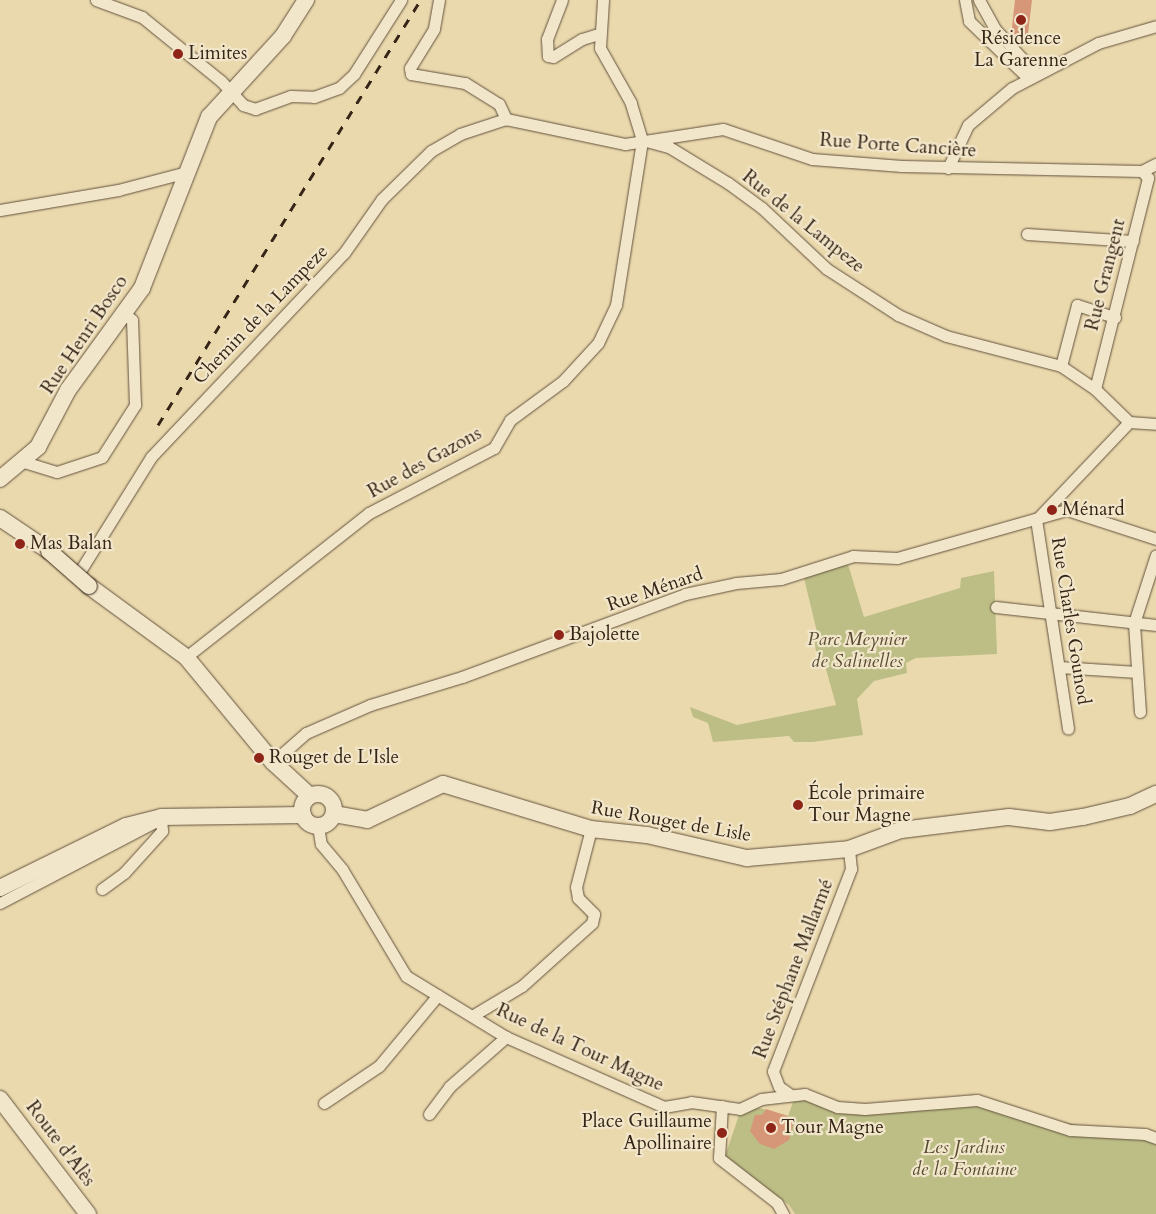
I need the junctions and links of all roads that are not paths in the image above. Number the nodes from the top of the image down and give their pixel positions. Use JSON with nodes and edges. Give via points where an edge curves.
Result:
{"nodes":[{"id":1,"x":96,"y":0,"type":"edge"},
{"id":2,"x":306,"y":0,"type":"edge"},
{"id":3,"x":401,"y":0,"type":"edge"},
{"id":4,"x":439,"y":0,"type":"edge"},
{"id":5,"x":562,"y":0,"type":"edge"},
{"id":6,"x":603,"y":0,"type":"edge"},
{"id":7,"x":965,"y":0,"type":"edge"},
{"id":8,"x":979,"y":0,"type":"edge"},
{"id":9,"x":1156,"y":26,"type":"edge"},
{"id":10,"x":598,"y":34,"type":"junction"},
{"id":11,"x":1033,"y":77,"type":"junction"},
{"id":12,"x":230,"y":90,"type":"junction"},
{"id":13,"x":506,"y":119,"type":"junction"},
{"id":14,"x":642,"y":140,"type":"junction"},
{"id":15,"x":1156,"y":164,"type":"edge"},
{"id":16,"x":948,"y":168,"type":"junction"},
{"id":17,"x":187,"y":172,"type":"junction"},
{"id":18,"x":1149,"y":177,"type":"edge"},
{"id":19,"x":0,"y":210,"type":"edge"},
{"id":20,"x":1027,"y":234,"type":"dead end"},
{"id":21,"x":1133,"y":241,"type":"junction"},
{"id":22,"x":125,"y":314,"type":"junction"},
{"id":23,"x":1115,"y":317,"type":"junction"},
{"id":24,"x":1061,"y":366,"type":"junction"},
{"id":25,"x":1095,"y":389,"type":"junction"},
{"id":26,"x":1129,"y":422,"type":"junction"},
{"id":27,"x":1156,"y":424,"type":"edge"},
{"id":28,"x":24,"y":462,"type":"junction"},
{"id":29,"x":0,"y":479,"type":"edge"},
{"id":30,"x":1054,"y":499,"type":"junction"},
{"id":31,"x":1067,"y":510,"type":"junction"},
{"id":32,"x":0,"y":518,"type":"edge"},
{"id":33,"x":1037,"y":518,"type":"junction"},
{"id":34,"x":1156,"y":539,"type":"edge"},
{"id":35,"x":1156,"y":555,"type":"edge"},
{"id":36,"x":83,"y":581,"type":"junction"},
{"id":37,"x":996,"y":607,"type":"dead end"},
{"id":38,"x":1051,"y":614,"type":"junction"},
{"id":39,"x":1134,"y":623,"type":"junction"},
{"id":40,"x":1156,"y":625,"type":"edge"},
{"id":41,"x":186,"y":657,"type":"junction"},
{"id":42,"x":1059,"y":667,"type":"junction"},
{"id":43,"x":1137,"y":672,"type":"junction"},
{"id":44,"x":1140,"y":712,"type":"dead end"},
{"id":45,"x":1068,"y":729,"type":"dead end"},
{"id":46,"x":273,"y":762,"type":"junction"},
{"id":47,"x":1156,"y":794,"type":"edge"},
{"id":48,"x":310,"y":796,"type":"junction"},
{"id":49,"x":334,"y":814,"type":"junction"},
{"id":50,"x":303,"y":815,"type":"junction"},
{"id":51,"x":169,"y":816,"type":"junction"},
{"id":52,"x":318,"y":826,"type":"junction"},
{"id":53,"x":591,"y":828,"type":"junction"},
{"id":54,"x":849,"y":848,"type":"junction"},
{"id":55,"x":0,"y":888,"type":"edge"},
{"id":56,"x":102,"y":889,"type":"dead end"},
{"id":57,"x":0,"y":903,"type":"edge"},
{"id":58,"x":438,"y":995,"type":"junction"},
{"id":59,"x":472,"y":1016,"type":"junction"},
{"id":60,"x":506,"y":1037,"type":"junction"},
{"id":61,"x":791,"y":1095,"type":"junction"},
{"id":62,"x":0,"y":1099,"type":"edge"},
{"id":63,"x":324,"y":1102,"type":"dead end"},
{"id":64,"x":722,"y":1106,"type":"junction"},
{"id":65,"x":429,"y":1114,"type":"dead end"},
{"id":66,"x":1156,"y":1138,"type":"edge"},
{"id":67,"x":86,"y":1212,"type":"edge"},
{"id":68,"x":783,"y":1214,"type":"edge"}],
"edges":[{"from":1,"to":12,"type":"street","via":[[142,17]]},
{"from":2,"to":12,"type":"street","name":"Rue Henri Bosco","via":[[283,36]]},
{"from":3,"to":12,"type":"street","via":[[354,74],[339,88],[314,97],[291,96],[256,109],[243,105]]},
{"from":4,"to":13,"type":"street","via":[[434,30],[410,68],[412,74],[465,83],[499,104]]},
{"from":5,"to":10,"type":"street","via":[[547,39],[548,56],[553,57],[582,39]]},
{"from":6,"to":10,"type":"street"},
{"from":7,"to":11,"type":"street","via":[[969,20]]},
{"from":8,"to":11,"type":"street","via":[[995,29]]},
{"from":9,"to":11,"type":"street","via":[[1098,43]]},
{"from":10,"to":14,"type":"street","via":[[600,48],[631,102]]},
{"from":11,"to":16,"type":"street","via":[[1012,88],[968,125]]},
{"from":12,"to":17,"type":"street","name":"Rue Henri Bosco","via":[[209,117]]},
{"from":13,"to":14,"type":"street","name":"Rue Porte Cancière","via":[[625,144]]},
{"from":13,"to":36,"type":"street","name":"Chemin de la Lampeze","via":[[460,134],[431,151],[382,199],[338,260],[151,457]]},
{"from":14,"to":16,"type":"street","name":"Rue Porte Cancière","via":[[723,129],[812,159]]},
{"from":14,"to":24,"type":"street","name":"Rue de la Lampeze","via":[[670,147],[728,183],[762,208],[827,269],[898,315],[946,336]]},
{"from":14,"to":41,"type":"street","name":"Rue des Gazons","via":[[616,305],[598,343],[563,381],[510,420],[494,448],[369,513]]},
{"from":15,"to":18,"type":"street","name":"Rue Porte Cancière"},
{"from":16,"to":18,"type":"street","name":"Rue Porte Cancière"},
{"from":17,"to":19,"type":"street","via":[[118,190]]},
{"from":17,"to":22,"type":"street","name":"Rue Henri Bosco","via":[[142,288]]},
{"from":18,"to":21,"type":"street","name":"Rue Grangent"},
{"from":20,"to":21,"type":"street"},
{"from":21,"to":23,"type":"street","name":"Rue Grangent"},
{"from":22,"to":28,"type":"street","name":"Rue Henri Bosco","via":[[68,390],[38,447]]},
{"from":22,"to":28,"type":"street","via":[[132,320],[135,405],[102,457],[56,472]]},
{"from":23,"to":24,"type":"street","via":[[1077,305]]},
{"from":23,"to":25,"type":"street","name":"Rue Grangent"},
{"from":24,"to":25,"type":"street","name":"Rue de la Lampeze"},
{"from":25,"to":26,"type":"street","name":"Rue de la Lampeze"},
{"from":26,"to":27,"type":"street"},
{"from":26,"to":30,"type":"street"},
{"from":28,"to":29,"type":"street","name":"Rue Henri Bosco"},
{"from":30,"to":31,"type":"street"},
{"from":30,"to":33,"type":"street"},
{"from":31,"to":33,"type":"street","name":"Rue Ménard"},
{"from":31,"to":34,"type":"street"},
{"from":32,"to":36,"type":"street","bridge":true,"via":[[49,551]]},
{"from":33,"to":38,"type":"street","name":"Rue Charles Gounod"},
{"from":33,"to":46,"type":"street","name":"Rue Ménard","via":[[897,558],[853,556],[781,579],[736,583],[685,594],[462,677],[370,705],[306,733]]},
{"from":35,"to":39,"type":"street"},
{"from":36,"to":41,"type":"street"},
{"from":37,"to":38,"type":"street"},
{"from":38,"to":39,"type":"street"},
{"from":38,"to":42,"type":"street","name":"Rue Charles Gounod"},
{"from":39,"to":40,"type":"street"},
{"from":39,"to":43,"type":"street"},
{"from":41,"to":46,"type":"street"},
{"from":42,"to":43,"type":"street"},
{"from":42,"to":45,"type":"street","name":"Rue Charles Gounod"},
{"from":43,"to":44,"type":"street"},
{"from":46,"to":48,"type":"street"},
{"from":47,"to":54,"type":"street","name":"Rue Rouget de Lisle","via":[[1130,806],[1083,817],[1050,822],[1009,817],[901,830]]},
{"from":48,"to":49,"type":"street","via":[[328,797]]},
{"from":48,"to":50,"type":"street","via":[[304,804]]},
{"from":49,"to":52,"type":"street","via":[[326,824]]},
{"from":49,"to":53,"type":"street","name":"Rue Rouget de Lisle","via":[[367,820],[443,784]]},
{"from":50,"to":51,"type":"street"},
{"from":50,"to":52,"type":"street"},
{"from":51,"to":55,"type":"street","via":[[126,826]]},
{"from":51,"to":56,"type":"street","via":[[162,831],[124,872]]},
{"from":51,"to":57,"type":"street"},
{"from":52,"to":58,"type":"street","name":"Rue de la Tour Magne","via":[[321,844],[342,869],[406,976]]},
{"from":53,"to":54,"type":"street","name":"Rue Rouget de Lisle","via":[[647,836],[747,858]]},
{"from":53,"to":59,"type":"street","via":[[576,887],[578,898],[594,914],[592,923],[522,986]]},
{"from":54,"to":61,"type":"street","name":"Rue Stéphane Mallarmé","via":[[850,869],[773,1071],[779,1086]]},
{"from":58,"to":59,"type":"street","name":"Rue de la Tour Magne"},
{"from":58,"to":63,"type":"street","via":[[379,1066]]},
{"from":59,"to":60,"type":"street","name":"Rue de la Tour Magne"},
{"from":60,"to":64,"type":"street","name":"Rue de la Tour Magne","via":[[664,1107],[691,1102]]},
{"from":60,"to":65,"type":"street","via":[[449,1088]]},
{"from":61,"to":64,"type":"street","name":"Rue de la Tour Magne","via":[[761,1099],[740,1108]]},
{"from":61,"to":66,"type":"street","name":"Rue de la Tour Magne","via":[[805,1094],[837,1107],[865,1109],[977,1100],[1070,1130],[1145,1134]]},
{"from":62,"to":67,"type":"street","name":"Route d'Alès"},
{"from":64,"to":68,"type":"street","via":[[719,1158],[777,1203]]}]}
